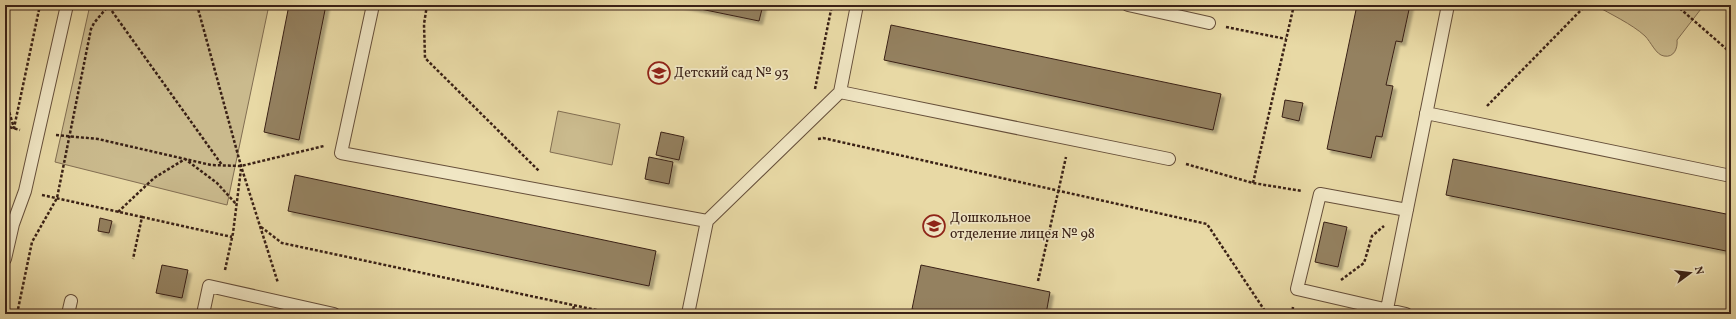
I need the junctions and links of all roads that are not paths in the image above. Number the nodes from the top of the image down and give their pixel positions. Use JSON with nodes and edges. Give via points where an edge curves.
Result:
{"nodes":[{"id":1,"x":67,"y":5,"type":"edge"},
{"id":2,"x":373,"y":5,"type":"edge"},
{"id":3,"x":857,"y":5,"type":"edge"},
{"id":4,"x":1128,"y":5,"type":"edge"},
{"id":5,"x":1448,"y":5,"type":"edge"},
{"id":6,"x":1208,"y":23,"type":"road end"},
{"id":7,"x":840,"y":92,"type":"junction"},
{"id":8,"x":1426,"y":113,"type":"junction"},
{"id":9,"x":1169,"y":159,"type":"road end"},
{"id":10,"x":1731,"y":176,"type":"edge"},
{"id":11,"x":1407,"y":210,"type":"junction"},
{"id":12,"x":707,"y":221,"type":"junction"},
{"id":13,"x":5,"y":259,"type":"edge"},
{"id":14,"x":71,"y":301,"type":"dead end"},
{"id":15,"x":1387,"y":310,"type":"junction"},
{"id":16,"x":68,"y":314,"type":"edge"},
{"id":17,"x":203,"y":314,"type":"edge"},
{"id":18,"x":334,"y":314,"type":"edge"},
{"id":19,"x":688,"y":314,"type":"edge"},
{"id":20,"x":1406,"y":314,"type":"edge"}],
"edges":[{"from":1,"to":13,"type":"lane","via":[[26,191],[13,224]]},
{"from":2,"to":12,"type":"lane","via":[[341,153]]},
{"from":3,"to":7,"type":"lane"},
{"from":4,"to":6,"type":"lane"},
{"from":5,"to":8,"type":"lane"},
{"from":7,"to":9,"type":"lane"},
{"from":7,"to":12,"type":"lane"},
{"from":8,"to":10,"type":"lane"},
{"from":8,"to":11,"type":"lane"},
{"from":11,"to":15,"type":"lane"},
{"from":11,"to":15,"type":"lane","via":[[1320,194],[1297,289]]},
{"from":12,"to":19,"type":"lane"},
{"from":14,"to":16,"type":"lane"},
{"from":15,"to":20,"type":"lane"},
{"from":17,"to":18,"type":"lane","via":[[209,286]]}]}
